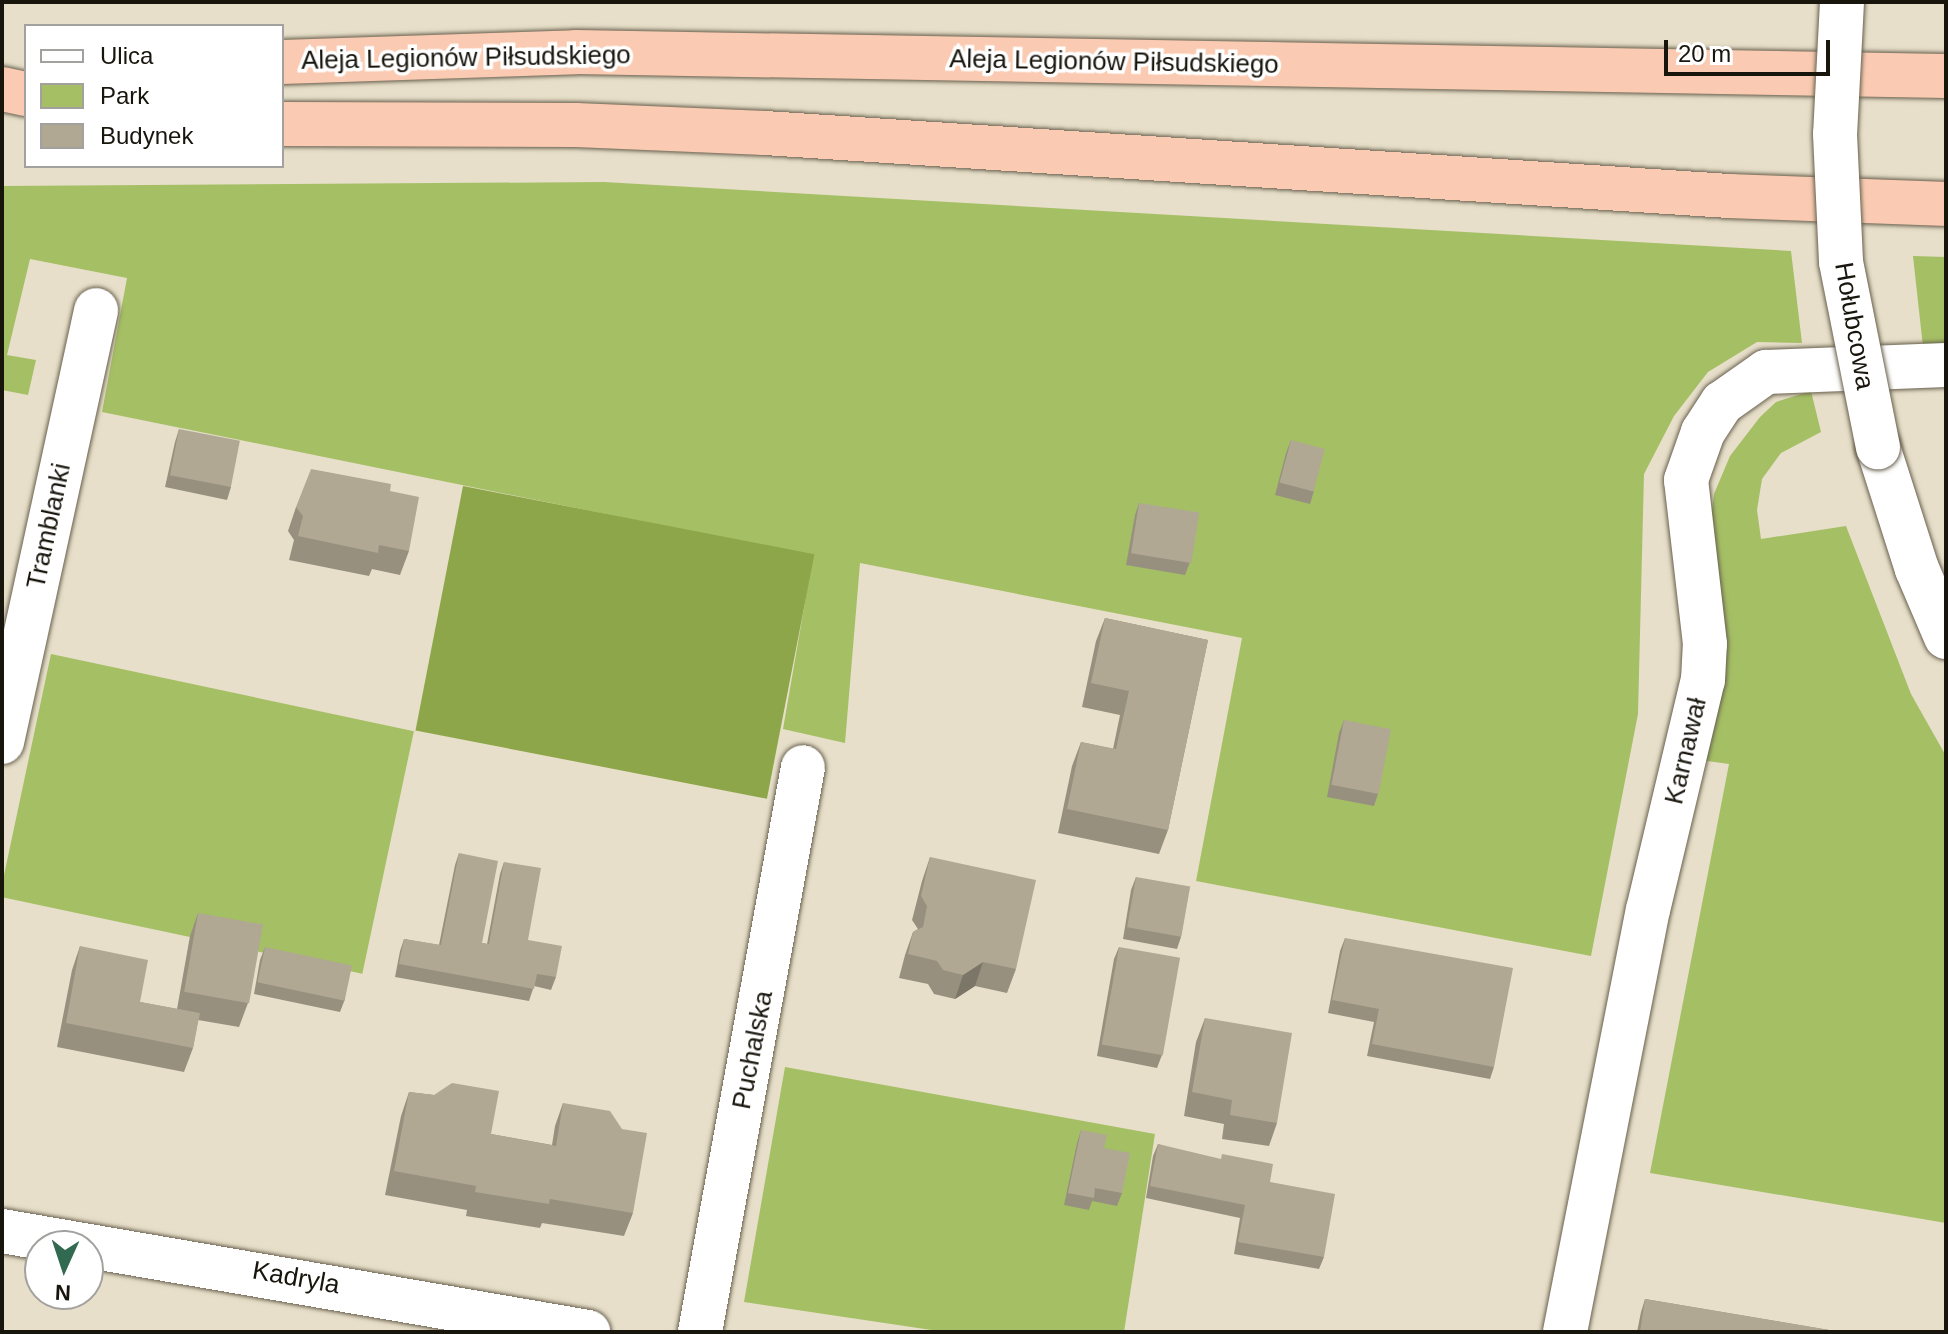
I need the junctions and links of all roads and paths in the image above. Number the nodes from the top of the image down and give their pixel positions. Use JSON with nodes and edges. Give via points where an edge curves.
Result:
{"nodes":[{"id":1,"x":1842,"y":2,"type":"edge"},
{"id":2,"x":284,"y":62,"type":"edge"},
{"id":3,"x":24,"y":71,"type":"edge"},
{"id":4,"x":2,"y":72,"type":"edge"},
{"id":5,"x":1946,"y":76,"type":"edge"},
{"id":6,"x":2,"y":89,"type":"edge"},
{"id":7,"x":24,"y":94,"type":"edge"},
{"id":8,"x":284,"y":124,"type":"edge"},
{"id":9,"x":1946,"y":204,"type":"edge"},
{"id":10,"x":96,"y":310,"type":"dead end"},
{"id":11,"x":1946,"y":365,"type":"edge"},
{"id":12,"x":1946,"y":637,"type":"edge"},
{"id":13,"x":2,"y":742,"type":"edge"},
{"id":14,"x":803,"y":767,"type":"dead end"},
{"id":15,"x":2,"y":1231,"type":"edge"},
{"id":16,"x":588,"y":1332,"type":"edge"},
{"id":17,"x":700,"y":1332,"type":"edge"},
{"id":18,"x":1565,"y":1332,"type":"edge"}],
"edges":[{"from":1,"to":12,"type":"street","name":"Hołubcowa","bridge":true,"via":[[1835,134],[1841,262],[1878,447],[1917,569]]},
{"from":2,"to":5,"type":"highway","name":"Aleja Legionów Piłsudskiego","via":[[576,52]]},
{"from":3,"to":4,"type":"highway"},
{"from":6,"to":7,"type":"highway"},
{"from":8,"to":9,"type":"highway","via":[[576,125],[765,133],[1730,196]]},
{"from":10,"to":13,"type":"street","name":"Tramblanki"},
{"from":11,"to":18,"type":"street","name":"Karnawał","via":[[1766,372],[1722,403],[1703,432],[1686,480],[1705,644],[1703,680],[1648,910]]},
{"from":14,"to":17,"type":"street","name":"Puchalska"},
{"from":15,"to":16,"type":"street","name":"Kadryla"}]}
